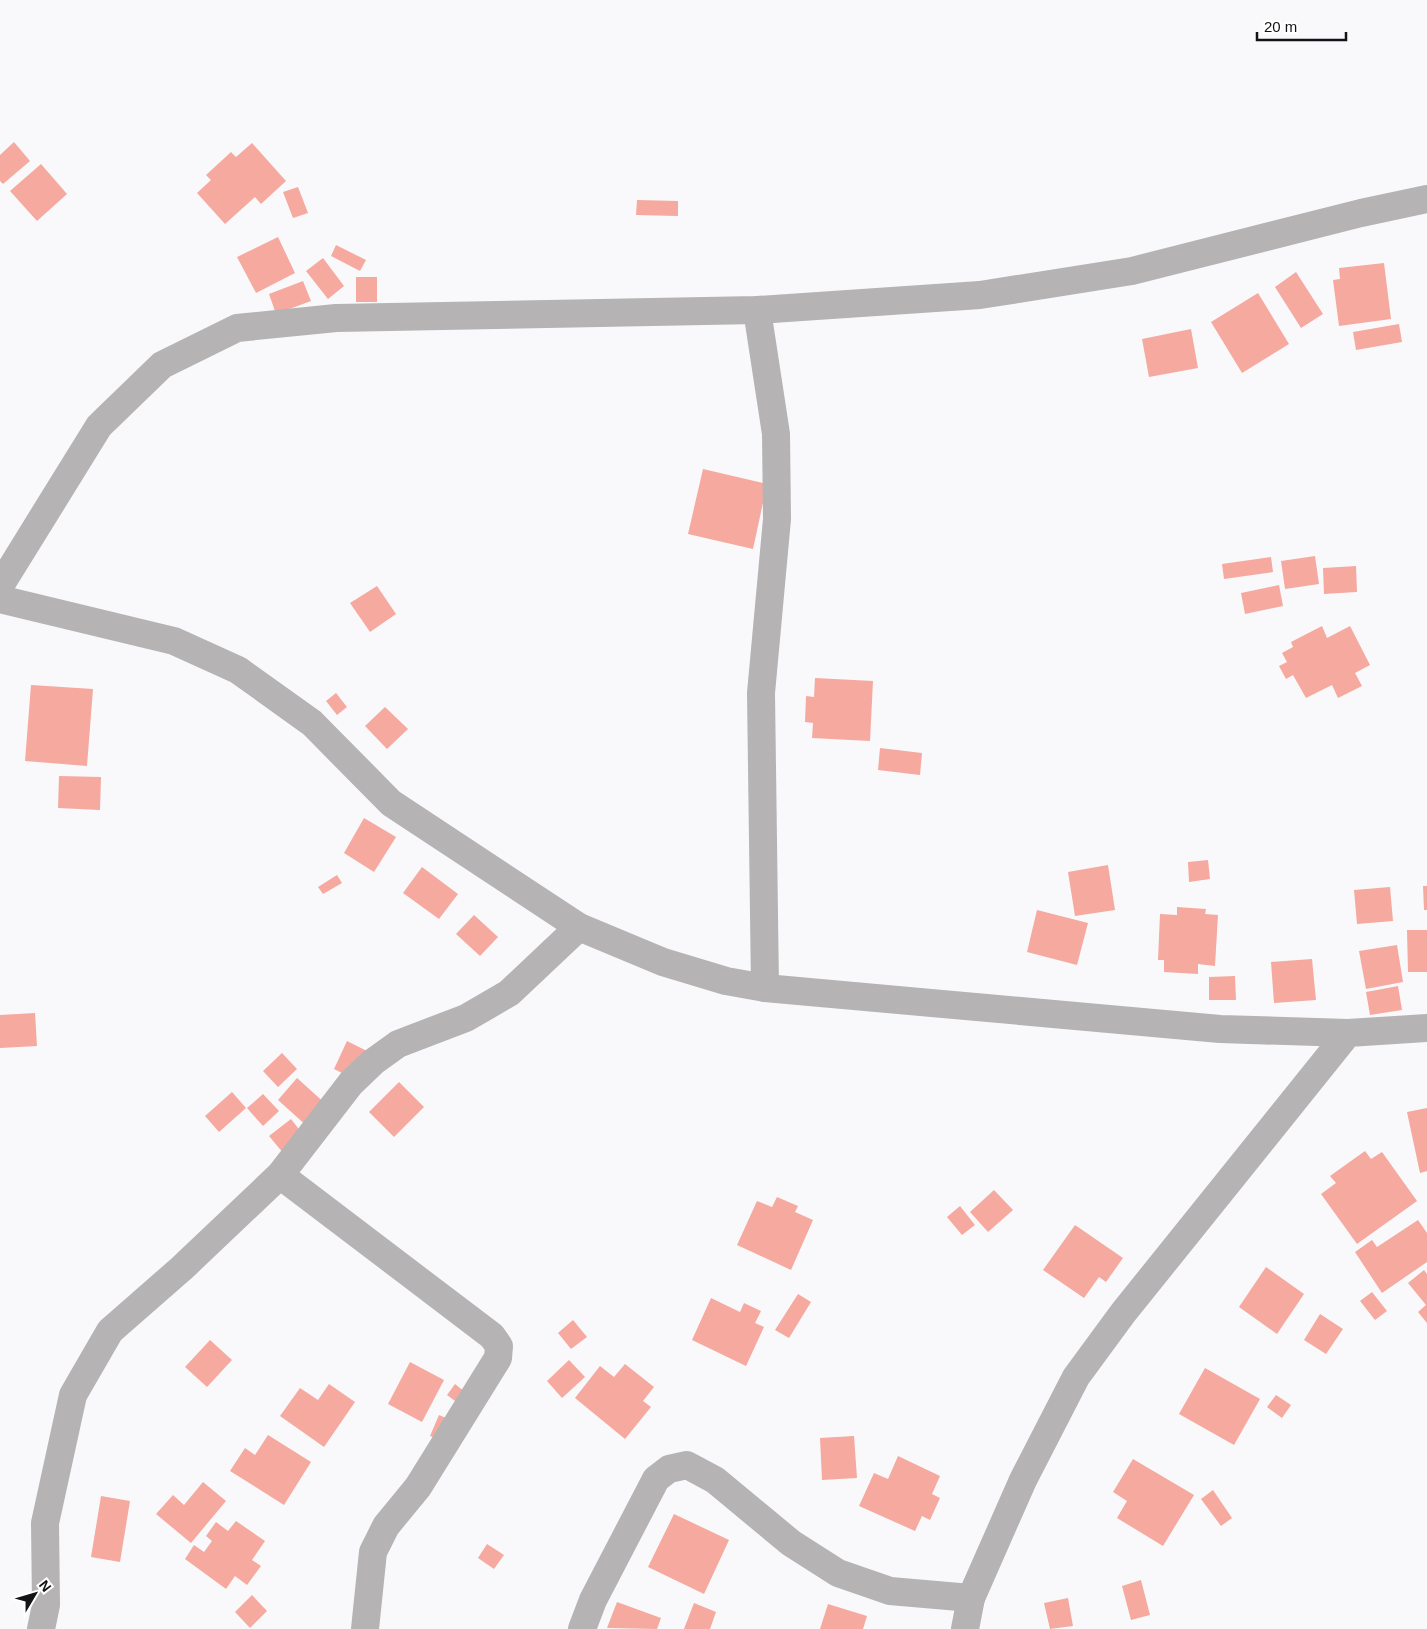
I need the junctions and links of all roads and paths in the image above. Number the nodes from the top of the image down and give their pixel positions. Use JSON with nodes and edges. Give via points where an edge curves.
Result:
{"nodes":[{"id":1,"x":1427,"y":199,"type":"edge"},
{"id":2,"x":757,"y":310,"type":"junction"},
{"id":3,"x":0,"y":586,"type":"edge"},
{"id":4,"x":0,"y":599,"type":"edge"},
{"id":5,"x":579,"y":927,"type":"junction"},
{"id":6,"x":765,"y":988,"type":"junction"},
{"id":7,"x":1427,"y":1028,"type":"edge"},
{"id":8,"x":1348,"y":1033,"type":"junction"},
{"id":9,"x":280,"y":1175,"type":"junction"},
{"id":10,"x":971,"y":1598,"type":"junction"},
{"id":11,"x":41,"y":1629,"type":"edge"},
{"id":12,"x":365,"y":1629,"type":"edge"},
{"id":13,"x":582,"y":1629,"type":"edge"},
{"id":14,"x":965,"y":1629,"type":"edge"}],
"edges":[{"from":1,"to":2,"type":"street","via":[[1132,271],[980,295]]},
{"from":2,"to":3,"type":"street","via":[[336,318],[237,328],[162,365],[99,426]]},
{"from":2,"to":6,"type":"street","via":[[776,434],[777,520],[761,693]]},
{"from":4,"to":5,"type":"street","via":[[174,641],[238,670],[312,722],[391,803]]},
{"from":5,"to":6,"type":"street","via":[[663,962],[726,982]]},
{"from":5,"to":9,"type":"street","via":[[509,993],[466,1018],[398,1044],[373,1062],[351,1084]]},
{"from":6,"to":8,"type":"street","via":[[1220,1029]]},
{"from":7,"to":8,"type":"street"},
{"from":8,"to":10,"type":"street","via":[[1123,1313],[1076,1377],[1023,1480]]},
{"from":9,"to":11,"type":"street","via":[[110,1331],[73,1395],[45,1522],[46,1605]]},
{"from":9,"to":12,"type":"street","via":[[492,1336],[499,1346],[498,1358],[418,1487],[386,1526],[373,1552]]},
{"from":10,"to":13,"type":"street","via":[[890,1590],[838,1573],[791,1543],[715,1480],[687,1465],[669,1469],[656,1479],[593,1600]]},
{"from":10,"to":14,"type":"street"}]}
